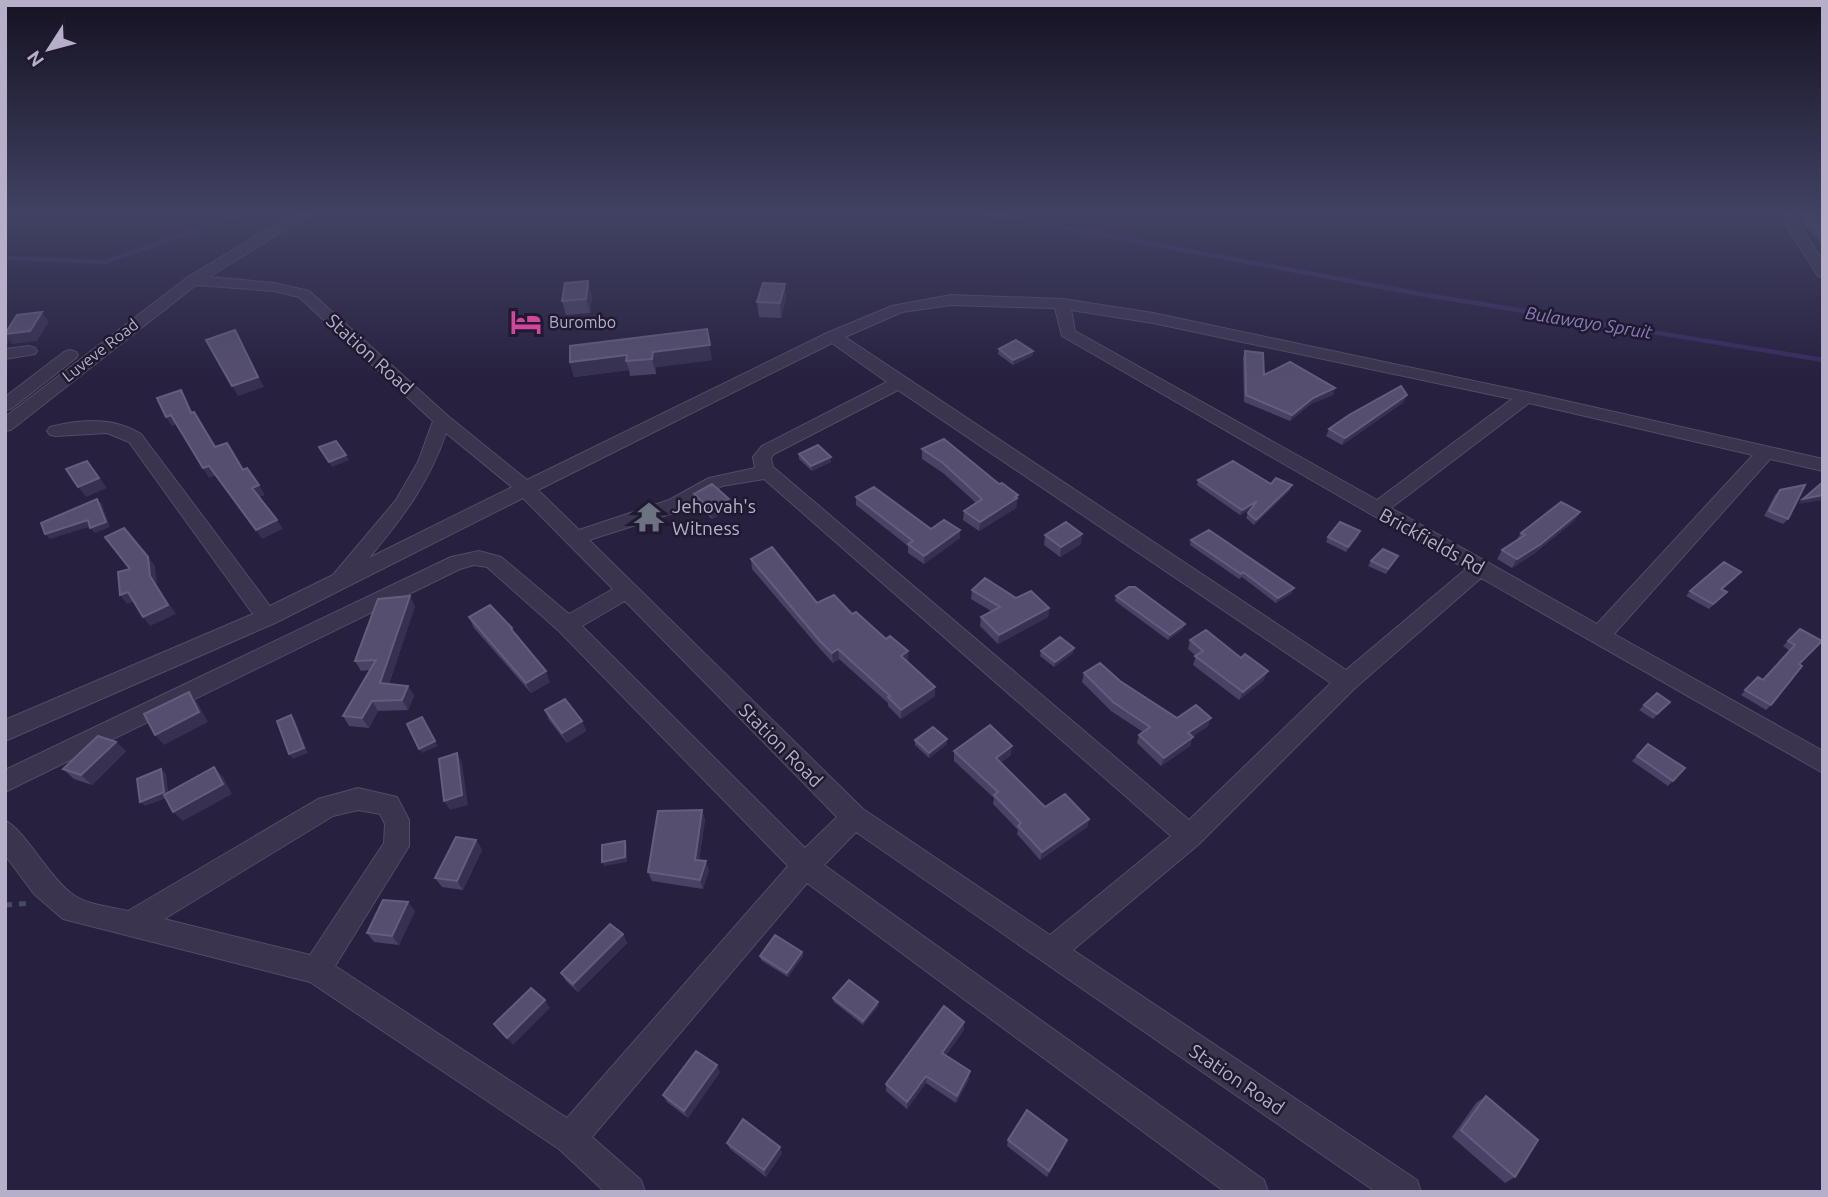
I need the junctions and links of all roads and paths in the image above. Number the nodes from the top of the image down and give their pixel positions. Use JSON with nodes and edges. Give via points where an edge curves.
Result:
{"nodes":[{"id":1,"x":193,"y":269,"type":"edge"},
{"id":2,"x":212,"y":269,"type":"edge"},
{"id":3,"x":193,"y":280,"type":"junction"},
{"id":4,"x":1063,"y":304,"type":"junction"},
{"id":5,"x":834,"y":337,"type":"junction"},
{"id":6,"x":29,"y":351,"type":"dead end"},
{"id":7,"x":5,"y":354,"type":"edge"},
{"id":8,"x":899,"y":383,"type":"junction"},
{"id":9,"x":1526,"y":397,"type":"junction"},
{"id":10,"x":5,"y":405,"type":"edge"},
{"id":11,"x":443,"y":420,"type":"junction"},
{"id":12,"x":5,"y":426,"type":"edge"},
{"id":13,"x":56,"y":431,"type":"dead end"},
{"id":14,"x":1766,"y":452,"type":"junction"},
{"id":15,"x":1823,"y":465,"type":"edge"},
{"id":16,"x":768,"y":472,"type":"junction"},
{"id":17,"x":526,"y":489,"type":"junction"},
{"id":18,"x":1376,"y":510,"type":"junction"},
{"id":19,"x":575,"y":538,"type":"junction"},
{"id":20,"x":1480,"y":568,"type":"junction"},
{"id":21,"x":337,"y":582,"type":"junction"},
{"id":22,"x":628,"y":590,"type":"junction"},
{"id":23,"x":267,"y":617,"type":"junction"},
{"id":24,"x":567,"y":625,"type":"junction"},
{"id":25,"x":1600,"y":635,"type":"junction"},
{"id":26,"x":1347,"y":681,"type":"junction"},
{"id":27,"x":5,"y":731,"type":"edge"},
{"id":28,"x":1823,"y":763,"type":"edge"},
{"id":29,"x":5,"y":782,"type":"edge"},
{"id":30,"x":854,"y":817,"type":"junction"},
{"id":31,"x":5,"y":832,"type":"edge"},
{"id":32,"x":1190,"y":836,"type":"junction"},
{"id":33,"x":805,"y":866,"type":"junction"},
{"id":34,"x":129,"y":925,"type":"junction"},
{"id":35,"x":1050,"y":952,"type":"junction"},
{"id":36,"x":316,"y":970,"type":"junction"},
{"id":37,"x":570,"y":1138,"type":"junction"},
{"id":38,"x":629,"y":1192,"type":"edge"},
{"id":39,"x":1252,"y":1192,"type":"edge"},
{"id":40,"x":1405,"y":1192,"type":"edge"}],
"edges":[{"from":1,"to":10,"type":"street","name":"Luveve Road"},
{"from":2,"to":3,"type":"street","name":"Luveve Road"},
{"from":3,"to":11,"type":"street","name":"Station Road","via":[[304,294]]},
{"from":3,"to":12,"type":"street","name":"Luveve Road"},
{"from":4,"to":5,"type":"street","via":[[922,303]]},
{"from":4,"to":9,"type":"street","via":[[1153,317]]},
{"from":4,"to":18,"type":"street","name":"Brickfields Rd","via":[[1068,333]]},
{"from":5,"to":8,"type":"street"},
{"from":5,"to":17,"type":"street"},
{"from":6,"to":7,"type":"street"},
{"from":8,"to":16,"type":"street","via":[[768,450],[761,464]]},
{"from":8,"to":26,"type":"street"},
{"from":9,"to":14,"type":"street"},
{"from":9,"to":18,"type":"street"},
{"from":11,"to":17,"type":"street","name":"Station Road"},
{"from":11,"to":21,"type":"street","via":[[404,504]]},
{"from":13,"to":23,"type":"street","via":[[110,427],[135,438]]},
{"from":14,"to":15,"type":"street"},
{"from":14,"to":25,"type":"street"},
{"from":16,"to":19,"type":"street","via":[[716,482],[676,505]]},
{"from":16,"to":32,"type":"street"},
{"from":17,"to":19,"type":"street","name":"Station Road"},
{"from":17,"to":21,"type":"street"},
{"from":18,"to":20,"type":"street","name":"Brickfields Rd"},
{"from":19,"to":22,"type":"street","name":"Station Road"},
{"from":20,"to":25,"type":"street","name":"Brickfields Rd"},
{"from":20,"to":26,"type":"street"},
{"from":21,"to":23,"type":"street"},
{"from":22,"to":24,"type":"street"},
{"from":22,"to":30,"type":"street","name":"Station Road"},
{"from":23,"to":27,"type":"street"},
{"from":24,"to":29,"type":"street","via":[[494,562],[463,560]]},
{"from":24,"to":33,"type":"street"},
{"from":25,"to":28,"type":"street","name":"Brickfields Rd"},
{"from":26,"to":32,"type":"street"},
{"from":30,"to":33,"type":"street"},
{"from":30,"to":35,"type":"street","name":"Station Road"},
{"from":31,"to":34,"type":"street","via":[[57,901],[73,911]]},
{"from":32,"to":35,"type":"street"},
{"from":33,"to":37,"type":"street"},
{"from":33,"to":39,"type":"street"},
{"from":34,"to":36,"type":"street"},
{"from":34,"to":36,"type":"street","via":[[327,807],[358,799],[388,805],[399,829],[396,846]]},
{"from":35,"to":40,"type":"street","name":"Station Road"},
{"from":36,"to":37,"type":"street"},
{"from":37,"to":38,"type":"street"}]}
